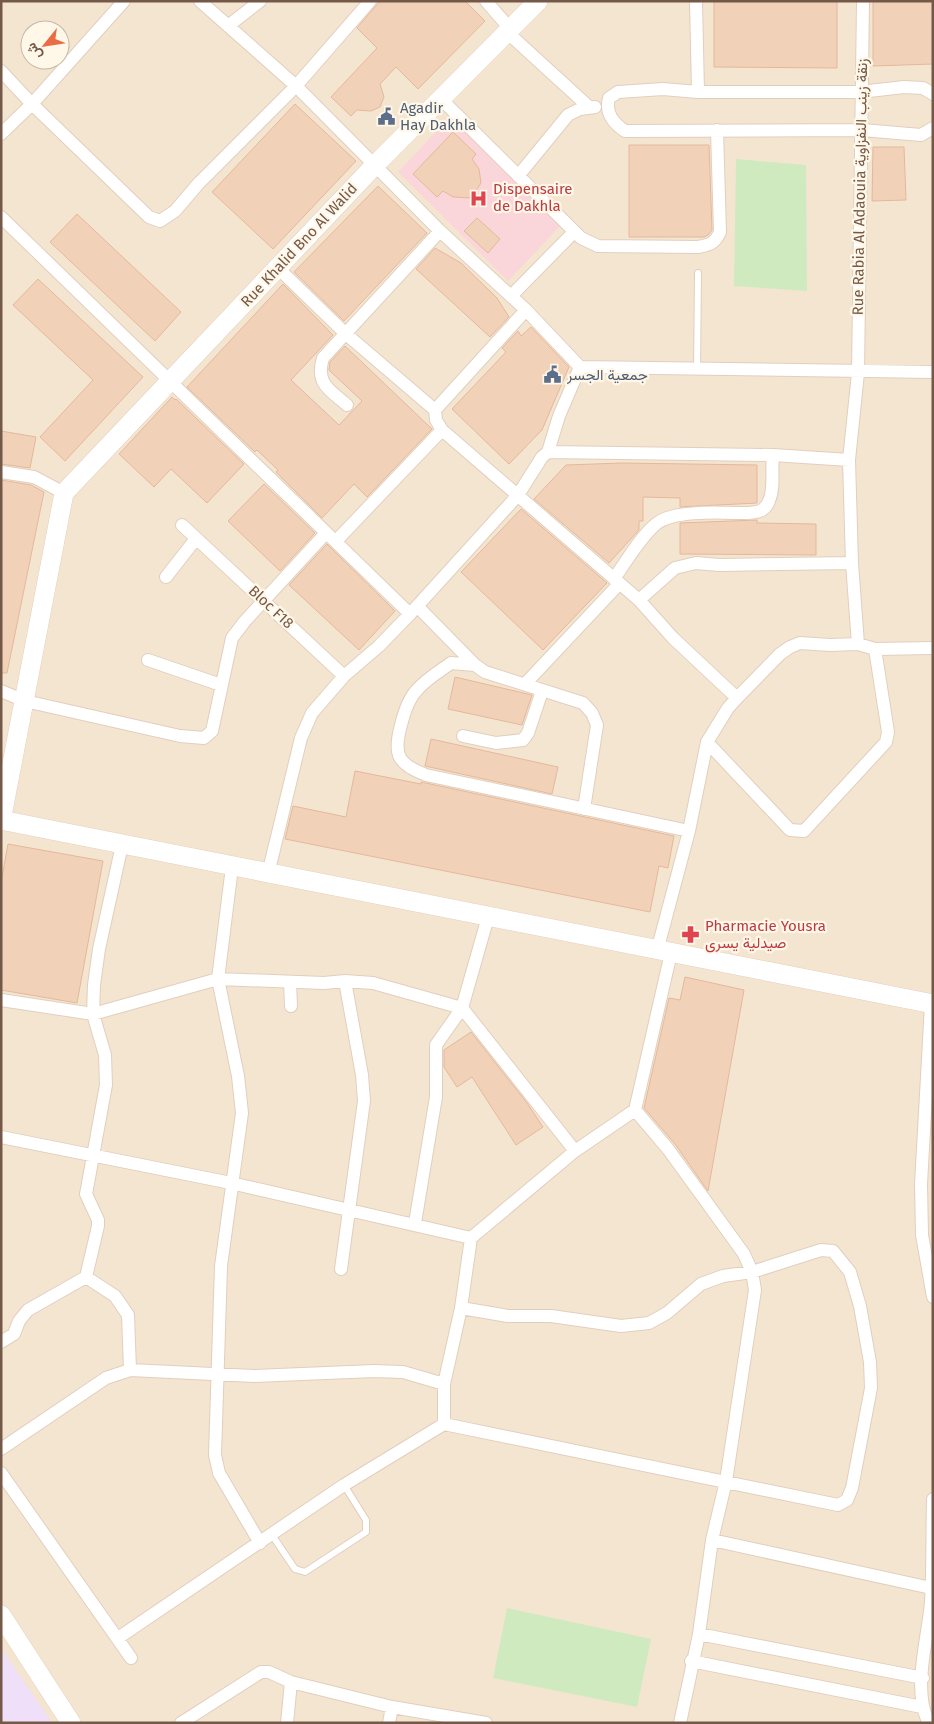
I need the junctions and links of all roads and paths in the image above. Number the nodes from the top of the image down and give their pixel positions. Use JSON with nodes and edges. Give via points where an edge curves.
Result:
{"nodes":[{"id":1,"x":124,"y":1,"type":"edge"},
{"id":2,"x":200,"y":1,"type":"edge"},
{"id":3,"x":260,"y":1,"type":"edge"},
{"id":4,"x":370,"y":1,"type":"edge"},
{"id":5,"x":486,"y":1,"type":"edge"},
{"id":6,"x":538,"y":1,"type":"edge"},
{"id":7,"x":696,"y":1,"type":"edge"},
{"id":8,"x":863,"y":1,"type":"edge"},
{"id":9,"x":228,"y":26,"type":"junction"},
{"id":10,"x":508,"y":32,"type":"junction"},
{"id":11,"x":1,"y":71,"type":"edge"},
{"id":12,"x":296,"y":86,"type":"junction"},
{"id":13,"x":698,"y":92,"type":"junction"},
{"id":14,"x":860,"y":92,"type":"junction"},
{"id":15,"x":933,"y":94,"type":"edge"},
{"id":16,"x":440,"y":99,"type":"junction"},
{"id":17,"x":32,"y":104,"type":"junction"},
{"id":18,"x":589,"y":107,"type":"junction"},
{"id":19,"x":607,"y":107,"type":"junction"},
{"id":20,"x":933,"y":128,"type":"edge"},
{"id":21,"x":717,"y":130,"type":"junction"},
{"id":22,"x":862,"y":130,"type":"junction"},
{"id":23,"x":1,"y":134,"type":"edge"},
{"id":24,"x":375,"y":165,"type":"junction"},
{"id":25,"x":518,"y":176,"type":"junction"},
{"id":26,"x":1,"y":218,"type":"edge"},
{"id":27,"x":440,"y":231,"type":"junction"},
{"id":28,"x":574,"y":232,"type":"junction"},
{"id":29,"x":279,"y":268,"type":"junction"},
{"id":30,"x":698,"y":273,"type":"dead end"},
{"id":31,"x":511,"y":296,"type":"junction"},
{"id":32,"x":526,"y":310,"type":"junction"},
{"id":33,"x":346,"y":334,"type":"junction"},
{"id":34,"x":580,"y":367,"type":"junction"},
{"id":35,"x":697,"y":370,"type":"junction"},
{"id":36,"x":933,"y":372,"type":"edge"},
{"id":37,"x":858,"y":373,"type":"junction"},
{"id":38,"x":168,"y":380,"type":"junction"},
{"id":39,"x":347,"y":405,"type":"dead end"},
{"id":40,"x":435,"y":410,"type":"junction"},
{"id":41,"x":442,"y":430,"type":"junction"},
{"id":42,"x":548,"y":452,"type":"junction"},
{"id":43,"x":773,"y":455,"type":"junction"},
{"id":44,"x":850,"y":460,"type":"junction"},
{"id":45,"x":1,"y":472,"type":"edge"},
{"id":46,"x":64,"y":493,"type":"junction"},
{"id":47,"x":518,"y":495,"type":"junction"},
{"id":48,"x":182,"y":525,"type":"dead end"},
{"id":49,"x":331,"y":537,"type":"junction"},
{"id":50,"x":195,"y":540,"type":"junction"},
{"id":51,"x":852,"y":563,"type":"junction"},
{"id":52,"x":166,"y":577,"type":"dead end"},
{"id":53,"x":617,"y":581,"type":"junction"},
{"id":54,"x":264,"y":600,"type":"junction"},
{"id":55,"x":639,"y":600,"type":"junction"},
{"id":56,"x":414,"y":610,"type":"junction"},
{"id":57,"x":858,"y":644,"type":"junction"},
{"id":58,"x":933,"y":648,"type":"edge"},
{"id":59,"x":875,"y":649,"type":"junction"},
{"id":60,"x":148,"y":660,"type":"dead end"},
{"id":61,"x":475,"y":665,"type":"junction"},
{"id":62,"x":344,"y":676,"type":"junction"},
{"id":63,"x":525,"y":684,"type":"junction"},
{"id":64,"x":221,"y":685,"type":"junction"},
{"id":65,"x":542,"y":691,"type":"junction"},
{"id":66,"x":1,"y":692,"type":"edge"},
{"id":67,"x":737,"y":698,"type":"junction"},
{"id":68,"x":25,"y":701,"type":"junction"},
{"id":69,"x":464,"y":736,"type":"dead end"},
{"id":70,"x":708,"y":742,"type":"junction"},
{"id":71,"x":584,"y":809,"type":"junction"},
{"id":72,"x":1,"y":820,"type":"edge"},
{"id":73,"x":689,"y":831,"type":"junction"},
{"id":74,"x":122,"y":845,"type":"junction"},
{"id":75,"x":232,"y":867,"type":"junction"},
{"id":76,"x":268,"y":874,"type":"junction"},
{"id":77,"x":488,"y":917,"type":"junction"},
{"id":78,"x":664,"y":952,"type":"junction"},
{"id":79,"x":218,"y":979,"type":"junction"},
{"id":80,"x":345,"y":981,"type":"junction"},
{"id":81,"x":290,"y":982,"type":"junction"},
{"id":82,"x":1,"y":1000,"type":"edge"},
{"id":83,"x":932,"y":1004,"type":"edge"},
{"id":84,"x":291,"y":1006,"type":"dead end"},
{"id":85,"x":462,"y":1008,"type":"junction"},
{"id":86,"x":93,"y":1014,"type":"junction"},
{"id":87,"x":635,"y":1110,"type":"junction"},
{"id":88,"x":1,"y":1137,"type":"edge"},
{"id":89,"x":575,"y":1151,"type":"junction"},
{"id":90,"x":94,"y":1156,"type":"junction"},
{"id":91,"x":231,"y":1183,"type":"junction"},
{"id":92,"x":349,"y":1208,"type":"junction"},
{"id":93,"x":414,"y":1224,"type":"junction"},
{"id":94,"x":471,"y":1238,"type":"junction"},
{"id":95,"x":341,"y":1268,"type":"dead end"},
{"id":96,"x":752,"y":1272,"type":"junction"},
{"id":97,"x":86,"y":1277,"type":"junction"},
{"id":98,"x":933,"y":1297,"type":"edge"},
{"id":99,"x":461,"y":1308,"type":"junction"},
{"id":100,"x":1,"y":1342,"type":"edge"},
{"id":101,"x":130,"y":1370,"type":"junction"},
{"id":102,"x":217,"y":1375,"type":"junction"},
{"id":103,"x":444,"y":1384,"type":"junction"},
{"id":104,"x":444,"y":1424,"type":"junction"},
{"id":105,"x":1,"y":1450,"type":"edge"},
{"id":106,"x":1,"y":1473,"type":"edge"},
{"id":107,"x":726,"y":1481,"type":"junction"},
{"id":108,"x":344,"y":1485,"type":"junction"},
{"id":109,"x":933,"y":1499,"type":"edge"},
{"id":110,"x":272,"y":1534,"type":"junction"},
{"id":111,"x":712,"y":1540,"type":"junction"},
{"id":112,"x":260,"y":1543,"type":"junction"},
{"id":113,"x":931,"y":1588,"type":"junction"},
{"id":114,"x":1,"y":1614,"type":"edge"},
{"id":115,"x":699,"y":1634,"type":"junction"},
{"id":116,"x":118,"y":1638,"type":"junction"},
{"id":117,"x":131,"y":1658,"type":"dead end"},
{"id":118,"x":692,"y":1661,"type":"junction"},
{"id":119,"x":923,"y":1678,"type":"junction"},
{"id":120,"x":291,"y":1682,"type":"junction"},
{"id":121,"x":392,"y":1706,"type":"junction"},
{"id":122,"x":922,"y":1707,"type":"junction"},
{"id":123,"x":927,"y":1720,"type":"edge"},
{"id":124,"x":72,"y":1723,"type":"edge"},
{"id":125,"x":180,"y":1723,"type":"edge"},
{"id":126,"x":287,"y":1723,"type":"edge"},
{"id":127,"x":389,"y":1723,"type":"edge"},
{"id":128,"x":486,"y":1723,"type":"edge"},
{"id":129,"x":680,"y":1723,"type":"edge"}],
"edges":[{"from":1,"to":17,"type":"street"},
{"from":2,"to":9,"type":"street"},
{"from":3,"to":9,"type":"street"},
{"from":4,"to":12,"type":"street"},
{"from":5,"to":10,"type":"street","via":[[505,23]]},
{"from":6,"to":10,"type":"street","name":"Rue Khalid Bno Al Walid"},
{"from":7,"to":13,"type":"street"},
{"from":8,"to":14,"type":"street","name":"Rue Rabia Al Adaouia زنقة زينب النفزاوية"},
{"from":9,"to":12,"type":"street"},
{"from":10,"to":16,"type":"street","name":"Rue Khalid Bno Al Walid"},
{"from":10,"to":18,"type":"street"},
{"from":11,"to":17,"type":"street"},
{"from":12,"to":17,"type":"street","via":[[175,211],[160,221],[149,217]]},
{"from":12,"to":24,"type":"street"},
{"from":13,"to":14,"type":"street"},
{"from":13,"to":19,"type":"street","via":[[663,89],[618,92],[609,98]]},
{"from":14,"to":15,"type":"street","via":[[916,87]]},
{"from":14,"to":22,"type":"street","name":"Rue Rabia Al Adaouia زنقة زينب النفزاوية"},
{"from":16,"to":24,"type":"street","name":"Rue Khalid Bno Al Walid"},
{"from":16,"to":25,"type":"street"},
{"from":17,"to":23,"type":"street"},
{"from":18,"to":19,"type":"street"},
{"from":18,"to":25,"type":"street","via":[[568,115]]},
{"from":19,"to":21,"type":"street","via":[[615,124],[625,131]]},
{"from":20,"to":22,"type":"street","via":[[921,135]]},
{"from":21,"to":22,"type":"street"},
{"from":21,"to":28,"type":"street","via":[[720,232],[717,240],[698,247],[598,246]]},
{"from":22,"to":37,"type":"street","name":"Rue Rabia Al Adaouia زنقة زينب النفزاوية"},
{"from":24,"to":27,"type":"street"},
{"from":24,"to":29,"type":"street","name":"Rue Khalid Bno Al Walid"},
{"from":25,"to":28,"type":"street"},
{"from":26,"to":38,"type":"street"},
{"from":27,"to":31,"type":"street"},
{"from":27,"to":33,"type":"street"},
{"from":28,"to":31,"type":"street"},
{"from":29,"to":33,"type":"street"},
{"from":29,"to":38,"type":"street","name":"Rue Khalid Bno Al Walid"},
{"from":30,"to":35,"type":"lane"},
{"from":31,"to":32,"type":"street"},
{"from":32,"to":34,"type":"street"},
{"from":32,"to":40,"type":"street"},
{"from":33,"to":39,"type":"street","via":[[323,358],[320,377]]},
{"from":33,"to":40,"type":"street"},
{"from":34,"to":35,"type":"street"},
{"from":34,"to":42,"type":"street"},
{"from":35,"to":37,"type":"street"},
{"from":36,"to":37,"type":"street"},
{"from":37,"to":44,"type":"street","name":"Rue Rabia Al Adaouia زنقة زينب النفزاوية"},
{"from":38,"to":46,"type":"street","name":"Rue Khalid Bno Al Walid"},
{"from":38,"to":49,"type":"street"},
{"from":40,"to":41,"type":"street"},
{"from":41,"to":47,"type":"street"},
{"from":41,"to":49,"type":"street"},
{"from":42,"to":43,"type":"street"},
{"from":42,"to":47,"type":"street"},
{"from":43,"to":44,"type":"street"},
{"from":43,"to":53,"type":"street","via":[[772,493],[767,506],[747,513],[711,512],[669,518],[656,524],[634,550]]},
{"from":44,"to":51,"type":"street","name":"Rue Rabia Al Adaouia زنقة زينب النفزاوية"},
{"from":45,"to":46,"type":"street","via":[[34,477]]},
{"from":46,"to":68,"type":"street"},
{"from":47,"to":53,"type":"street"},
{"from":47,"to":56,"type":"street"},
{"from":48,"to":50,"type":"street","name":"Bloc F18"},
{"from":49,"to":54,"type":"street"},
{"from":49,"to":56,"type":"street"},
{"from":50,"to":52,"type":"street"},
{"from":50,"to":54,"type":"street","name":"Bloc F18"},
{"from":51,"to":55,"type":"street","via":[[696,563],[675,568]]},
{"from":51,"to":57,"type":"street","name":"Rue Rabia Al Adaouia زنقة زينب النفزاوية"},
{"from":53,"to":55,"type":"street"},
{"from":53,"to":63,"type":"street"},
{"from":54,"to":62,"type":"street","name":"Bloc F18"},
{"from":54,"to":64,"type":"street","via":[[232,638]]},
{"from":55,"to":67,"type":"street","via":[[673,638]]},
{"from":56,"to":61,"type":"street"},
{"from":56,"to":62,"type":"street"},
{"from":57,"to":59,"type":"street"},
{"from":57,"to":67,"type":"street","via":[[800,643],[790,647]]},
{"from":58,"to":59,"type":"street"},
{"from":59,"to":70,"type":"street","via":[[888,732],[886,742],[804,831],[790,830]]},
{"from":60,"to":64,"type":"street"},
{"from":61,"to":63,"type":"street","via":[[485,672]]},
{"from":61,"to":71,"type":"street","via":[[451,663],[416,690],[407,704],[396,742],[396,752],[403,762],[426,775]]},
{"from":62,"to":76,"type":"street","via":[[306,725]]},
{"from":63,"to":65,"type":"street"},
{"from":64,"to":68,"type":"street","via":[[212,731],[204,738],[180,736]]},
{"from":65,"to":69,"type":"street","via":[[523,740],[496,743]]},
{"from":65,"to":71,"type":"street","via":[[583,703],[597,725]]},
{"from":66,"to":68,"type":"street"},
{"from":67,"to":70,"type":"street"},
{"from":68,"to":72,"type":"street"},
{"from":70,"to":73,"type":"street"},
{"from":71,"to":73,"type":"street"},
{"from":72,"to":74,"type":"street"},
{"from":73,"to":78,"type":"street"},
{"from":74,"to":75,"type":"street"},
{"from":74,"to":86,"type":"street","via":[[99,949]]},
{"from":75,"to":76,"type":"street"},
{"from":75,"to":79,"type":"street"},
{"from":76,"to":77,"type":"street"},
{"from":77,"to":78,"type":"street"},
{"from":77,"to":85,"type":"street"},
{"from":78,"to":83,"type":"street"},
{"from":78,"to":87,"type":"street"},
{"from":79,"to":81,"type":"street"},
{"from":79,"to":86,"type":"street"},
{"from":79,"to":91,"type":"street","via":[[241,1096],[240,1132]]},
{"from":80,"to":81,"type":"street"},
{"from":80,"to":85,"type":"street","via":[[373,983]]},
{"from":80,"to":92,"type":"street","via":[[364,1090]]},
{"from":81,"to":84,"type":"street"},
{"from":82,"to":86,"type":"street"},
{"from":83,"to":98,"type":"street","via":[[921,1184],[925,1260]]},
{"from":85,"to":89,"type":"street"},
{"from":85,"to":93,"type":"street","via":[[436,1045],[436,1097]]},
{"from":86,"to":90,"type":"street","via":[[101,1035],[106,1067]]},
{"from":87,"to":89,"type":"street"},
{"from":87,"to":96,"type":"street","via":[[674,1157],[744,1254]]},
{"from":88,"to":90,"type":"street"},
{"from":89,"to":94,"type":"street"},
{"from":90,"to":91,"type":"street"},
{"from":90,"to":97,"type":"street","via":[[86,1196],[99,1224]]},
{"from":91,"to":92,"type":"street"},
{"from":91,"to":102,"type":"street","via":[[220,1276]]},
{"from":92,"to":93,"type":"street"},
{"from":92,"to":95,"type":"street"},
{"from":93,"to":94,"type":"street"},
{"from":94,"to":99,"type":"street"},
{"from":96,"to":99,"type":"street","via":[[723,1276],[702,1284],[667,1314],[649,1323],[621,1326],[551,1316],[508,1316]]},
{"from":96,"to":107,"type":"street","via":[[755,1299]]},
{"from":96,"to":107,"type":"street","via":[[821,1250],[833,1251],[843,1260],[852,1277],[860,1306],[871,1388],[847,1500],[838,1505]]},
{"from":97,"to":100,"type":"street","via":[[28,1310],[14,1334]]},
{"from":97,"to":101,"type":"street","via":[[115,1296],[128,1315]]},
{"from":99,"to":103,"type":"street"},
{"from":101,"to":102,"type":"street"},
{"from":101,"to":105,"type":"street","via":[[106,1378]]},
{"from":102,"to":103,"type":"street","via":[[403,1372]]},
{"from":102,"to":112,"type":"street","via":[[216,1464]]},
{"from":103,"to":104,"type":"street"},
{"from":104,"to":107,"type":"street"},
{"from":104,"to":108,"type":"street"},
{"from":106,"to":116,"type":"street"},
{"from":107,"to":111,"type":"street"},
{"from":108,"to":110,"type":"street"},
{"from":108,"to":110,"type":"lane","via":[[366,1520],[366,1532],[305,1572],[295,1569]]},
{"from":109,"to":113,"type":"street"},
{"from":110,"to":112,"type":"street"},
{"from":111,"to":113,"type":"street"},
{"from":111,"to":115,"type":"street"},
{"from":112,"to":116,"type":"street"},
{"from":113,"to":119,"type":"street"},
{"from":114,"to":124,"type":"street"},
{"from":115,"to":118,"type":"street"},
{"from":115,"to":119,"type":"street"},
{"from":116,"to":117,"type":"street"},
{"from":118,"to":122,"type":"street"},
{"from":118,"to":129,"type":"street"},
{"from":119,"to":122,"type":"street"},
{"from":120,"to":121,"type":"street"},
{"from":120,"to":125,"type":"street","via":[[269,1672],[261,1672]]},
{"from":120,"to":126,"type":"street"},
{"from":121,"to":127,"type":"street"},
{"from":121,"to":128,"type":"street"},
{"from":122,"to":123,"type":"street"}]}
